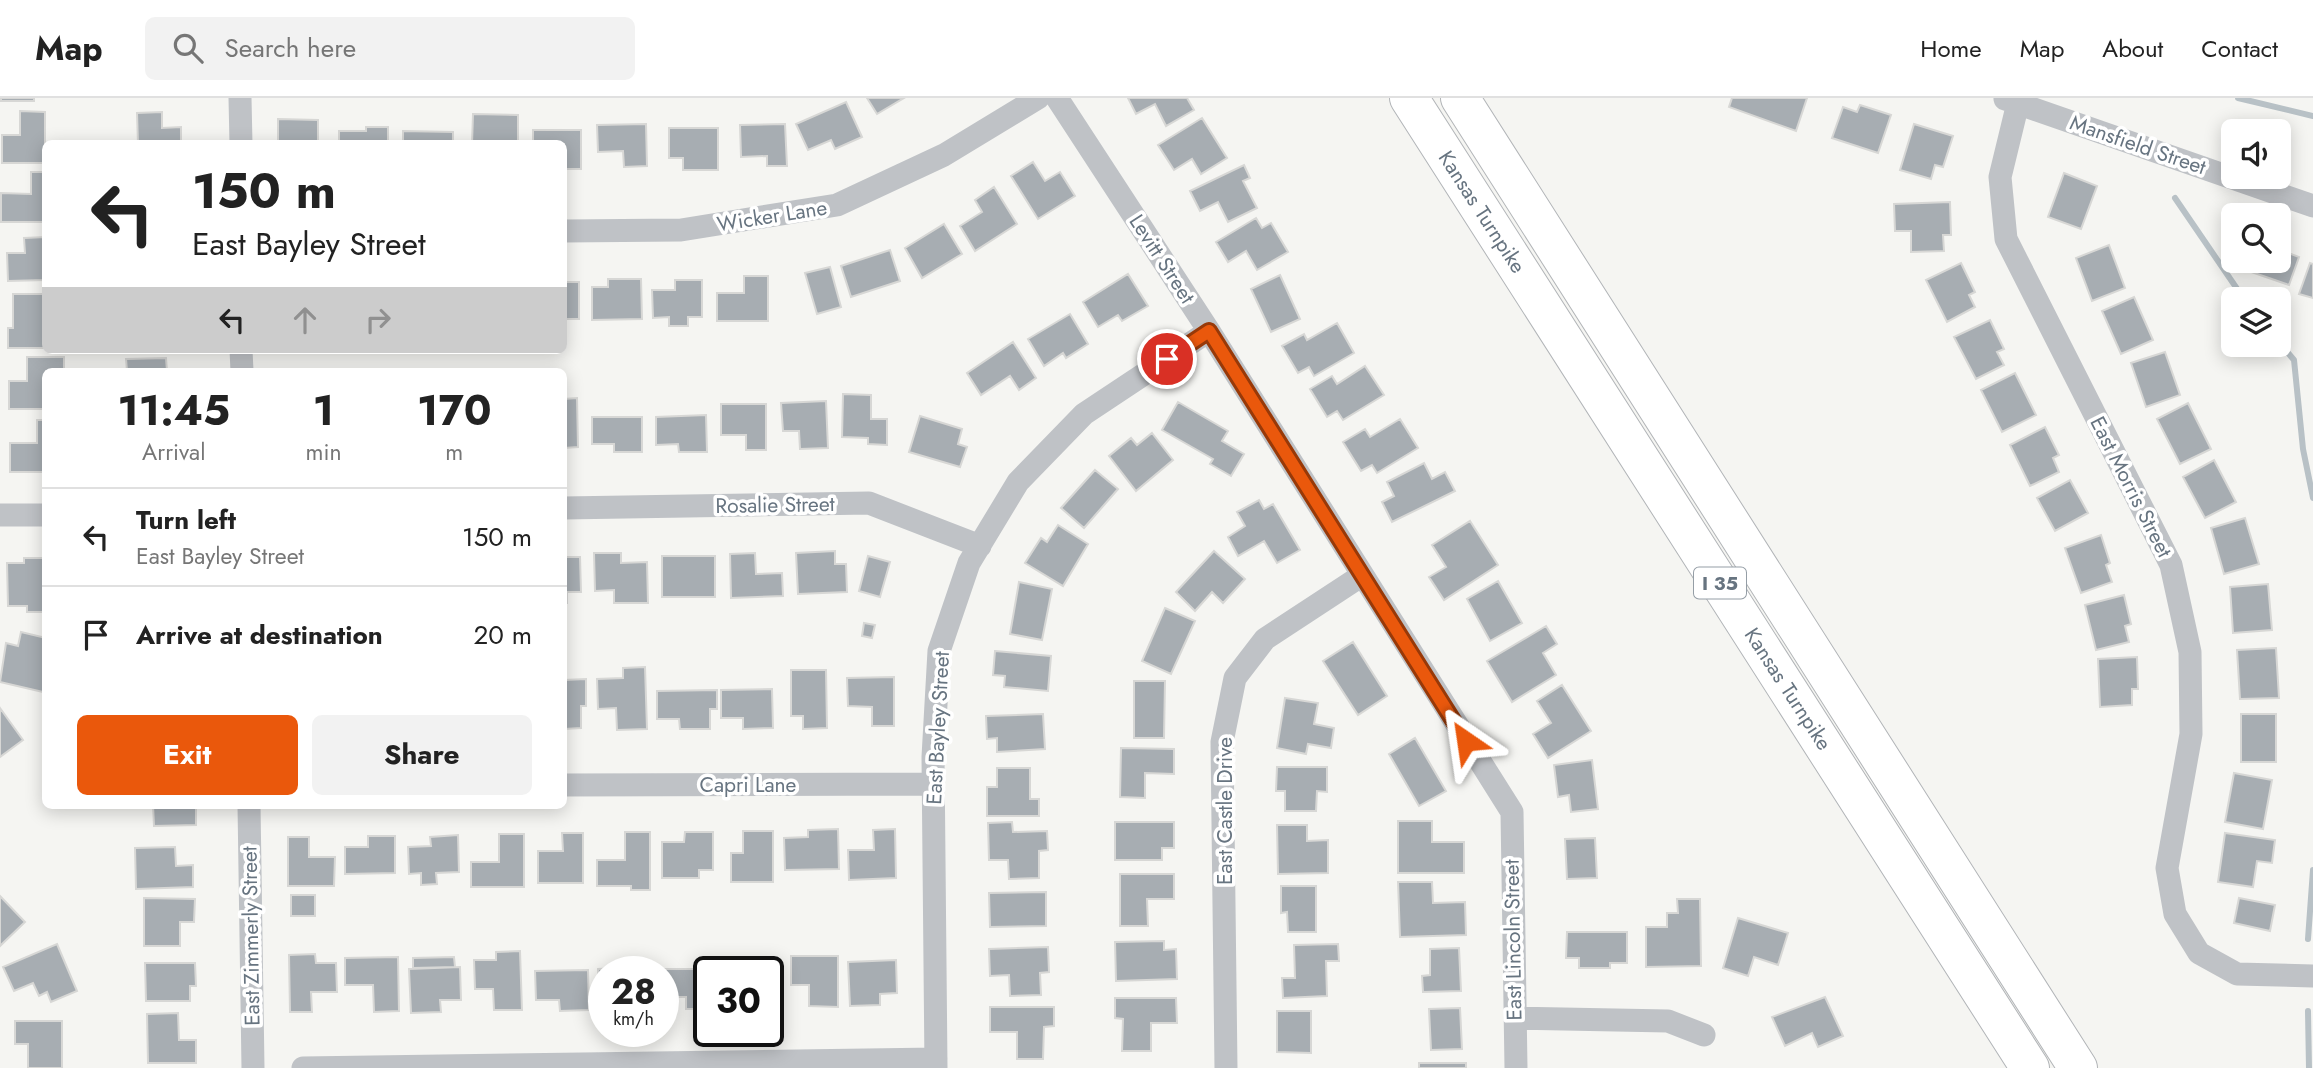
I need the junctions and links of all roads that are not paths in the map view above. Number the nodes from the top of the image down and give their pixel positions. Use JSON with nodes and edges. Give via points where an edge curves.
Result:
{"nodes":[{"id":1,"x":240,"y":98,"type":"edge"},
{"id":2,"x":1038,"y":98,"type":"edge"},
{"id":3,"x":1057,"y":98,"type":"edge"},
{"id":4,"x":1409,"y":98,"type":"edge"},
{"id":5,"x":1460,"y":98,"type":"edge"},
{"id":6,"x":2010,"y":100,"type":"edge"},
{"id":7,"x":241,"y":140,"type":"edge"},
{"id":8,"x":2313,"y":206,"type":"edge"},
{"id":9,"x":567,"y":231,"type":"edge"},
{"id":10,"x":1209,"y":331,"type":"junction"},
{"id":11,"x":567,"y":508,"type":"edge"},
{"id":12,"x":0,"y":515,"type":"edge"},
{"id":13,"x":42,"y":515,"type":"edge"},
{"id":14,"x":979,"y":546,"type":"junction"},
{"id":15,"x":1361,"y":576,"type":"junction"},
{"id":16,"x":933,"y":784,"type":"junction"},
{"id":17,"x":567,"y":785,"type":"edge"},
{"id":18,"x":249,"y":809,"type":"edge"},
{"id":19,"x":1512,"y":812,"type":"joint"},
{"id":20,"x":2313,"y":976,"type":"edge"},
{"id":21,"x":1515,"y":1018,"type":"junction"},
{"id":22,"x":1704,"y":1035,"type":"dead end"},
{"id":23,"x":936,"y":1064,"type":"edge"},
{"id":24,"x":253,"y":1068,"type":"edge"},
{"id":25,"x":303,"y":1068,"type":"edge"},
{"id":26,"x":1226,"y":1068,"type":"edge"},
{"id":27,"x":1516,"y":1068,"type":"edge"},
{"id":28,"x":2030,"y":1068,"type":"edge"},
{"id":29,"x":2078,"y":1068,"type":"edge"}],
"edges":[{"from":1,"to":7,"type":"street"},
{"from":2,"to":9,"type":"street","name":"Wicker Lane","via":[[944,155],[837,205],[681,230]]},
{"from":3,"to":10,"type":"street","name":"Levitt Street"},
{"from":4,"to":28,"type":"highway","name":"Kansas Turnpike","number":"I 35"},
{"from":5,"to":29,"type":"highway","name":"Kansas Turnpike","number":"I 35"},
{"from":6,"to":8,"type":"street","name":"Mansfield Street"},
{"from":6,"to":20,"type":"street","name":"East Morris Street","via":[[2000,177],[2006,239],[2171,565],[2190,652],[2191,734],[2167,868],[2175,914],[2199,953],[2237,974]]},
{"from":10,"to":14,"type":"street","name":"East Bayley Street","via":[[1084,414],[1018,482]]},
{"from":10,"to":15,"type":"street","name":"Levitt Street"},
{"from":11,"to":14,"type":"street","name":"Rosalie Street","via":[[869,503]]},
{"from":12,"to":13,"type":"street"},
{"from":14,"to":16,"type":"street","name":"East Bayley Street","via":[[939,651]]},
{"from":15,"to":19,"type":"street","name":"Levitt Street"},
{"from":15,"to":26,"type":"street","name":"East Castle Drive","via":[[1265,639],[1235,678],[1222,743]]},
{"from":16,"to":17,"type":"street","name":"Capri Lane"},
{"from":16,"to":23,"type":"street","name":"East Bayley Street"},
{"from":18,"to":24,"type":"street","name":"East Zimmerly Street"},
{"from":19,"to":21,"type":"street","name":"East Lincoln Street"},
{"from":21,"to":22,"type":"street","via":[[1668,1021]]},
{"from":21,"to":27,"type":"street","name":"East Lincoln Street"},
{"from":23,"to":25,"type":"street"}]}
